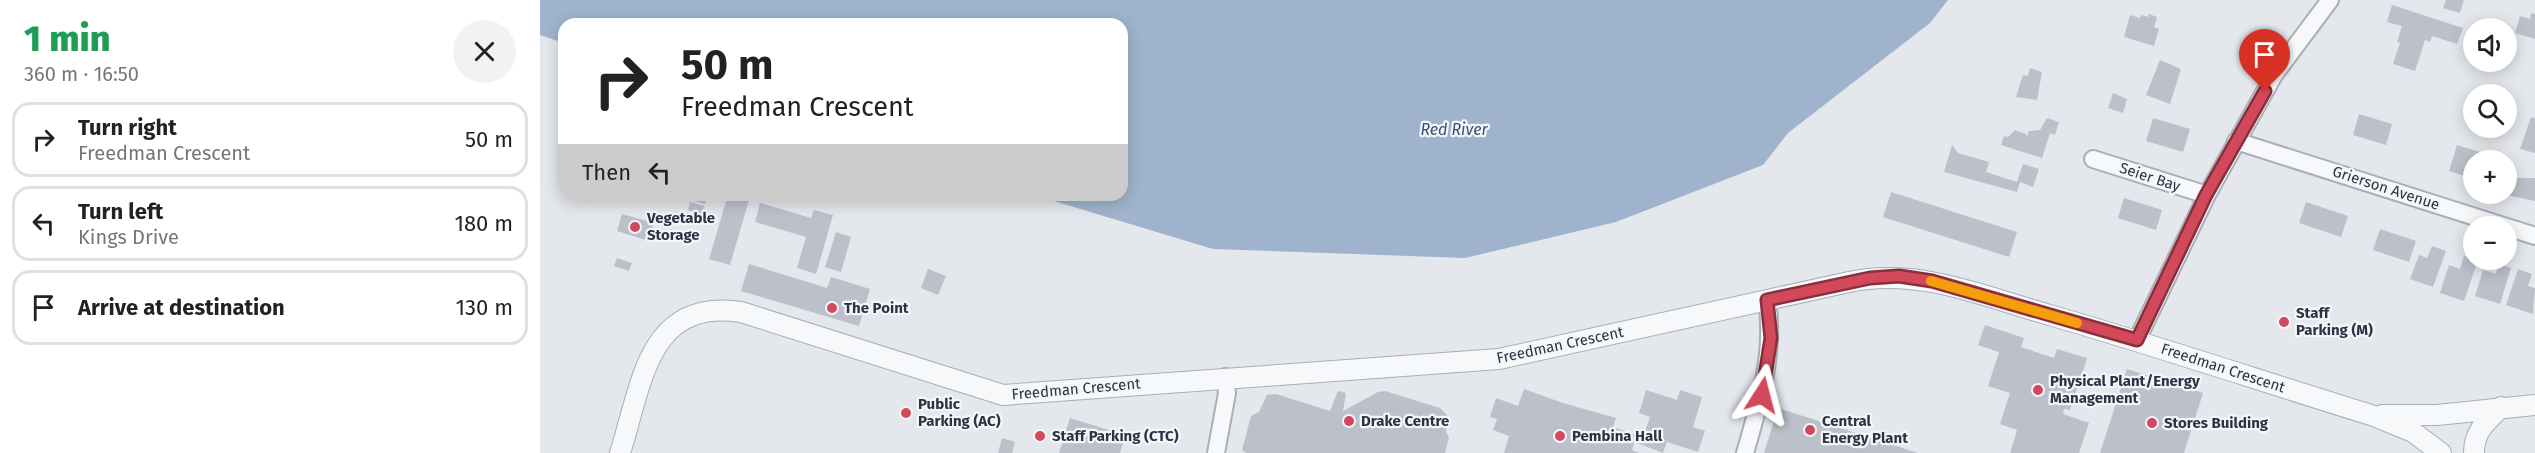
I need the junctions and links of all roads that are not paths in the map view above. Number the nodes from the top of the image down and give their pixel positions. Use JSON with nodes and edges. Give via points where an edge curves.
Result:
{"nodes":[{"id":1,"x":2330,"y":0,"type":"edge"},
{"id":2,"x":2236,"y":141,"type":"junction"},
{"id":3,"x":2093,"y":159,"type":"dead end"},
{"id":4,"x":2206,"y":195,"type":"junction"},
{"id":5,"x":2535,"y":236,"type":"edge"},
{"id":6,"x":1767,"y":300,"type":"junction"},
{"id":7,"x":2137,"y":340,"type":"junction"},
{"id":8,"x":1226,"y":377,"type":"junction"},
{"id":9,"x":2535,"y":405,"type":"edge"},
{"id":10,"x":2501,"y":407,"type":"junction"},
{"id":11,"x":2374,"y":416,"type":"junction"},
{"id":12,"x":620,"y":453,"type":"edge"},
{"id":13,"x":1216,"y":453,"type":"edge"},
{"id":14,"x":1745,"y":453,"type":"edge"},
{"id":15,"x":2441,"y":453,"type":"edge"},
{"id":16,"x":2474,"y":453,"type":"edge"}],
"edges":[{"from":1,"to":2,"type":"street","via":[[2274,75]]},
{"from":2,"to":4,"type":"street"},
{"from":2,"to":5,"type":"street","name":"Grierson Avenue"},
{"from":3,"to":4,"type":"street","name":"Seier Bay"},
{"from":4,"to":7,"type":"street"},
{"from":6,"to":7,"type":"street","name":"Freedman Crescent","via":[[1870,278],[1899,276],[1932,281]]},
{"from":6,"to":8,"type":"street","name":"Freedman Crescent","via":[[1499,359]]},
{"from":6,"to":14,"type":"street","via":[[1771,338],[1762,395]]},
{"from":7,"to":11,"type":"street","name":"Freedman Crescent"},
{"from":8,"to":12,"type":"street","name":"Freedman Crescent","via":[[1003,395],[741,312],[698,312],[673,326],[658,341]]},
{"from":8,"to":13,"type":"street","via":[[1227,393]]},
{"from":9,"to":10,"type":"street","name":"Freedman Crescent"},
{"from":10,"to":11,"type":"street","name":"Freedman Crescent"},
{"from":10,"to":16,"type":"street","via":[[2481,426],[2474,440]]},
{"from":11,"to":15,"type":"street","name":"Freedman Crescent","via":[[2412,432]]}]}
